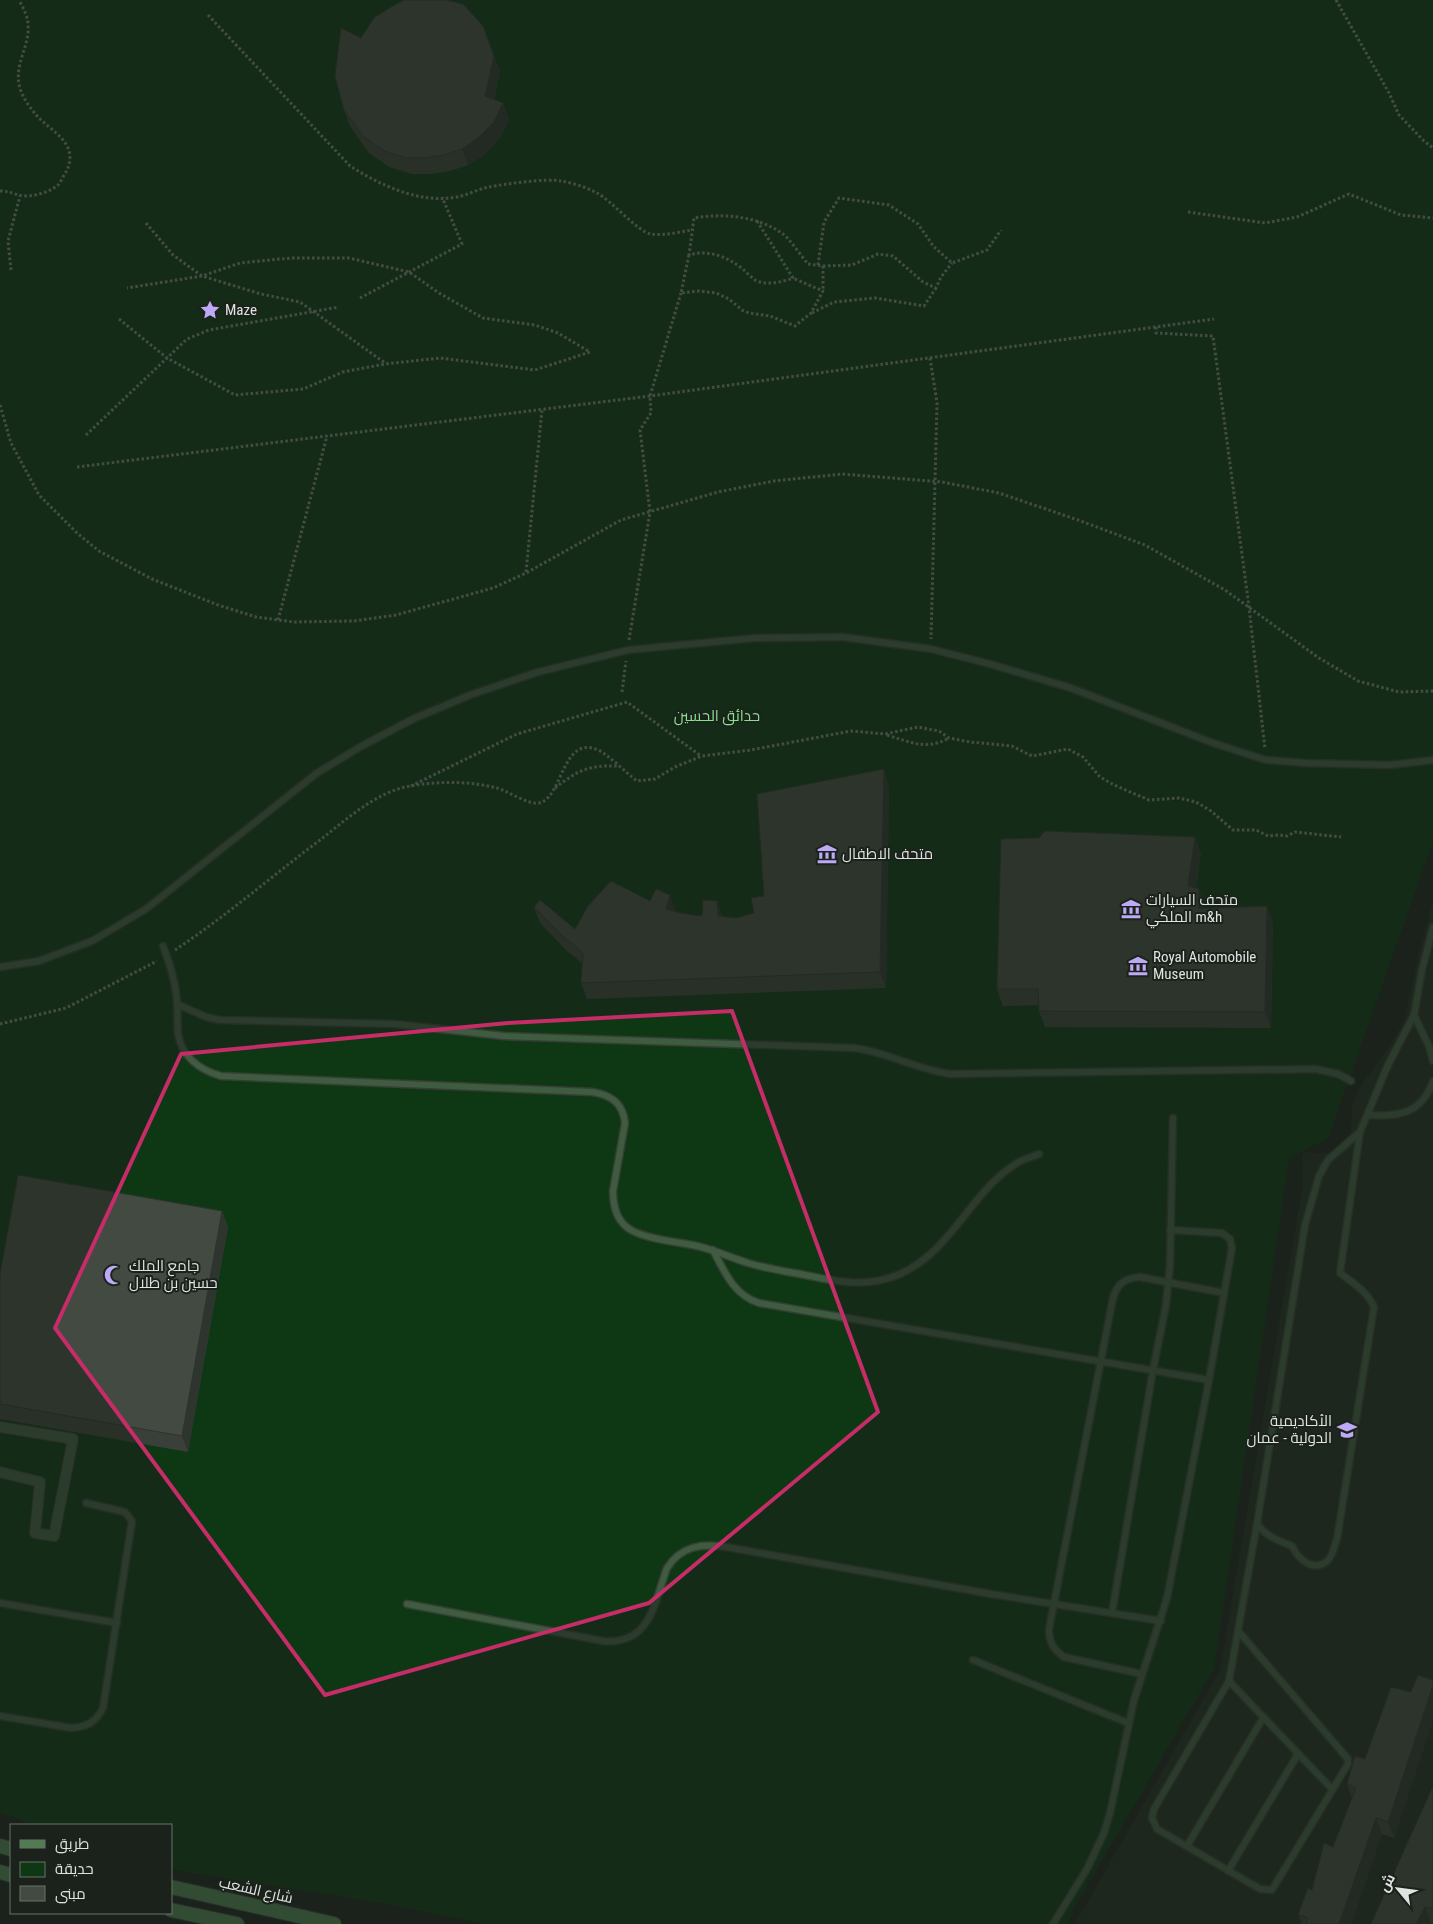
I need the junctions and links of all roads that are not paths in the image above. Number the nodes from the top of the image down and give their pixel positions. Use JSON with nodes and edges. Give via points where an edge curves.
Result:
{"nodes":[{"id":1,"x":1433,"y":760,"type":"edge"},
{"id":2,"x":1433,"y":927,"type":"edge"},
{"id":3,"x":163,"y":946,"type":"dead end"},
{"id":4,"x":0,"y":967,"type":"edge"},
{"id":5,"x":177,"y":1004,"type":"junction"},
{"id":6,"x":1414,"y":1015,"type":"junction"},
{"id":7,"x":1433,"y":1061,"type":"edge"},
{"id":8,"x":1350,"y":1081,"type":"dead end"},
{"id":9,"x":1433,"y":1081,"type":"edge"},
{"id":10,"x":1368,"y":1115,"type":"junction"},
{"id":11,"x":1173,"y":1118,"type":"dead end"},
{"id":12,"x":1360,"y":1132,"type":"junction"},
{"id":13,"x":1039,"y":1154,"type":"dead end"},
{"id":14,"x":1170,"y":1230,"type":"junction"},
{"id":15,"x":713,"y":1250,"type":"junction"},
{"id":16,"x":1169,"y":1282,"type":"junction"},
{"id":17,"x":1224,"y":1293,"type":"junction"},
{"id":18,"x":1100,"y":1361,"type":"junction"},
{"id":19,"x":1153,"y":1370,"type":"junction"},
{"id":20,"x":1209,"y":1380,"type":"junction"},
{"id":21,"x":0,"y":1427,"type":"edge"},
{"id":22,"x":0,"y":1472,"type":"edge"},
{"id":23,"x":86,"y":1504,"type":"dead end"},
{"id":24,"x":1257,"y":1524,"type":"junction"},
{"id":25,"x":0,"y":1603,"type":"edge"},
{"id":26,"x":407,"y":1604,"type":"dead end"},
{"id":27,"x":1054,"y":1604,"type":"junction"},
{"id":28,"x":1112,"y":1613,"type":"junction"},
{"id":29,"x":1161,"y":1621,"type":"junction"},
{"id":30,"x":117,"y":1624,"type":"junction"},
{"id":31,"x":1239,"y":1632,"type":"junction"},
{"id":32,"x":973,"y":1660,"type":"dead end"},
{"id":33,"x":1142,"y":1674,"type":"junction"},
{"id":34,"x":1229,"y":1681,"type":"junction"},
{"id":35,"x":0,"y":1716,"type":"edge"},
{"id":36,"x":1263,"y":1718,"type":"junction"},
{"id":37,"x":1128,"y":1723,"type":"junction"},
{"id":38,"x":1298,"y":1754,"type":"junction"},
{"id":39,"x":1332,"y":1789,"type":"junction"},
{"id":40,"x":1187,"y":1846,"type":"junction"},
{"id":41,"x":1228,"y":1871,"type":"junction"},
{"id":42,"x":172,"y":1887,"type":"edge"},
{"id":43,"x":172,"y":1910,"type":"edge"},
{"id":44,"x":238,"y":1924,"type":"edge"},
{"id":45,"x":334,"y":1924,"type":"edge"},
{"id":46,"x":1053,"y":1924,"type":"edge"}],
"edges":[{"from":1,"to":4,"type":"lane","via":[[1390,765],[1266,760],[1071,688],[931,649],[843,637],[755,638],[628,650],[538,672],[470,694],[413,719],[317,773],[146,909],[92,941],[39,961]]},
{"from":2,"to":6,"type":"lane"},
{"from":3,"to":5,"type":"lane"},
{"from":5,"to":8,"type":"lane","via":[[220,1020],[396,1024],[504,1036],[854,1048],[888,1055],[924,1070],[951,1074],[1316,1069],[1338,1074]]},
{"from":5,"to":15,"type":"lane","via":[[178,1036],[183,1048],[198,1066],[221,1076],[592,1092],[608,1096],[620,1107],[624,1123],[613,1191],[619,1218],[641,1235]]},
{"from":6,"to":7,"type":"lane"},
{"from":6,"to":10,"type":"lane","via":[[1388,1065]]},
{"from":9,"to":10,"type":"lane","via":[[1425,1097],[1412,1110],[1387,1116]]},
{"from":10,"to":12,"type":"lane"},
{"from":11,"to":14,"type":"lane"},
{"from":12,"to":24,"type":"lane","via":[[1328,1160],[1319,1176],[1305,1225]]},
{"from":12,"to":24,"type":"lane","via":[[1340,1273],[1364,1292],[1374,1307],[1337,1539],[1327,1561],[1319,1565],[1308,1564],[1297,1556],[1292,1546],[1272,1538]]},
{"from":13,"to":15,"type":"lane","via":[[1019,1161],[984,1190],[936,1249],[913,1267],[886,1279],[872,1283],[842,1282],[758,1266]]},
{"from":14,"to":16,"type":"lane"},
{"from":14,"to":17,"type":"lane","via":[[1217,1232],[1230,1239],[1232,1248]]},
{"from":15,"to":18,"type":"lane","via":[[736,1290],[759,1303]]},
{"from":16,"to":17,"type":"lane"},
{"from":16,"to":18,"type":"lane","via":[[1132,1277],[1119,1285],[1112,1298]]},
{"from":16,"to":19,"type":"lane"},
{"from":17,"to":20,"type":"lane"},
{"from":18,"to":19,"type":"lane"},
{"from":18,"to":27,"type":"lane"},
{"from":19,"to":20,"type":"lane"},
{"from":19,"to":28,"type":"lane"},
{"from":20,"to":29,"type":"lane"},
{"from":21,"to":22,"type":"street","via":[[73,1439],[54,1536],[35,1533],[40,1482]]},
{"from":23,"to":30,"type":"lane","via":[[125,1512],[132,1521]]},
{"from":24,"to":31,"type":"lane"},
{"from":25,"to":30,"type":"lane"},
{"from":26,"to":27,"type":"lane","via":[[603,1641],[623,1640],[647,1622],[672,1560],[686,1549],[705,1545]]},
{"from":27,"to":28,"type":"lane"},
{"from":27,"to":33,"type":"lane","via":[[1049,1638],[1057,1652],[1072,1659]]},
{"from":28,"to":29,"type":"lane"},
{"from":29,"to":33,"type":"lane"},
{"from":30,"to":35,"type":"lane","via":[[103,1708],[91,1724],[72,1728]]},
{"from":31,"to":34,"type":"lane"},
{"from":31,"to":39,"type":"lane","via":[[1348,1759]]},
{"from":32,"to":37,"type":"lane"},
{"from":33,"to":37,"type":"lane"},
{"from":34,"to":36,"type":"lane"},
{"from":34,"to":40,"type":"lane","via":[[1154,1809],[1152,1818],[1157,1829]]},
{"from":36,"to":38,"type":"lane"},
{"from":36,"to":40,"type":"lane"},
{"from":37,"to":46,"type":"lane","via":[[1115,1794],[1104,1832],[1087,1870]]},
{"from":38,"to":39,"type":"lane"},
{"from":38,"to":41,"type":"lane"},
{"from":39,"to":41,"type":"lane","via":[[1272,1890],[1260,1888]]},
{"from":40,"to":41,"type":"lane"},
{"from":42,"to":45,"type":"main road","name":"شارع الشعب"},
{"from":43,"to":44,"type":"main road"}]}
